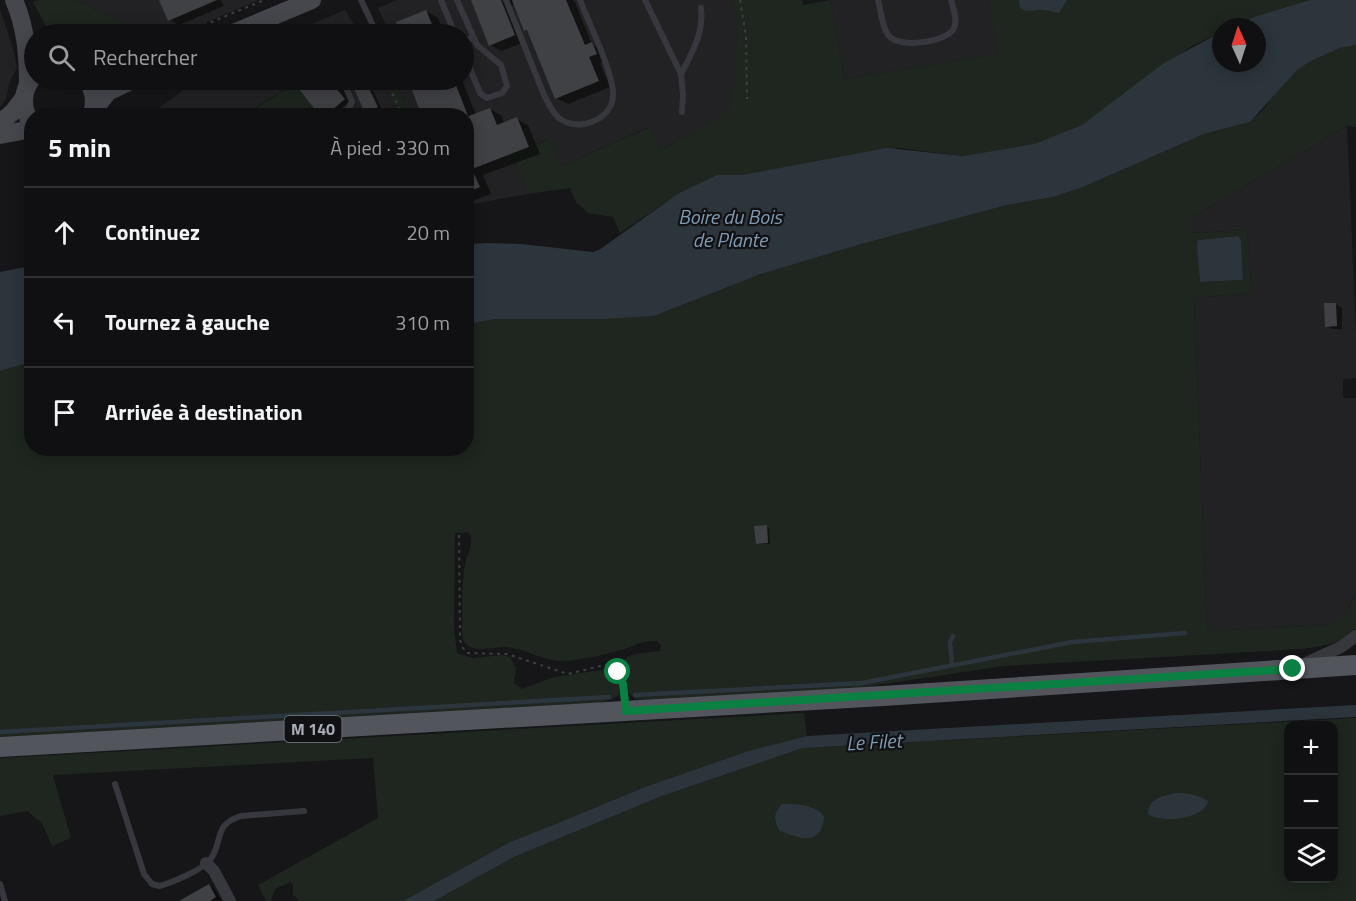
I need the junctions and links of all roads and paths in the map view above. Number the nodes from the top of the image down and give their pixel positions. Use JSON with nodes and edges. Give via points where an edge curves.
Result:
{"nodes":[{"id":1,"x":264,"y":0,"type":"edge"},
{"id":2,"x":312,"y":0,"type":"edge"},
{"id":3,"x":361,"y":0,"type":"edge"},
{"id":4,"x":441,"y":0,"type":"edge"},
{"id":5,"x":457,"y":0,"type":"edge"},
{"id":6,"x":506,"y":0,"type":"edge"},
{"id":7,"x":580,"y":0,"type":"edge"},
{"id":8,"x":645,"y":0,"type":"edge"},
{"id":9,"x":740,"y":0,"type":"edge"},
{"id":10,"x":878,"y":0,"type":"edge"},
{"id":11,"x":951,"y":0,"type":"edge"},
{"id":12,"x":16,"y":4,"type":"edge"},
{"id":13,"x":701,"y":8,"type":"dead end"},
{"id":14,"x":29,"y":24,"type":"edge"},
{"id":15,"x":207,"y":24,"type":"edge"},
{"id":16,"x":255,"y":24,"type":"edge"},
{"id":17,"x":372,"y":24,"type":"edge"},
{"id":18,"x":451,"y":24,"type":"edge"},
{"id":19,"x":466,"y":24,"type":"edge"},
{"id":20,"x":24,"y":30,"type":"edge"},
{"id":21,"x":474,"y":41,"type":"edge"},
{"id":22,"x":681,"y":74,"type":"junction"},
{"id":23,"x":474,"y":76,"type":"edge"},
{"id":24,"x":26,"y":90,"type":"edge"},
{"id":25,"x":27,"y":90,"type":"edge"},
{"id":26,"x":93,"y":90,"type":"edge"},
{"id":27,"x":112,"y":90,"type":"edge"},
{"id":28,"x":347,"y":90,"type":"edge"},
{"id":29,"x":391,"y":90,"type":"edge"},
{"id":30,"x":747,"y":99,"type":"dead end"},
{"id":31,"x":24,"y":108,"type":"edge"},
{"id":32,"x":93,"y":108,"type":"edge"},
{"id":33,"x":96,"y":108,"type":"edge"},
{"id":34,"x":349,"y":108,"type":"edge"},
{"id":35,"x":399,"y":108,"type":"edge"},
{"id":36,"x":681,"y":112,"type":"dead end"},
{"id":37,"x":0,"y":123,"type":"edge"},
{"id":38,"x":24,"y":130,"type":"edge"},
{"id":39,"x":0,"y":135,"type":"edge"},
{"id":40,"x":459,"y":535,"type":"dead end"},
{"id":41,"x":1356,"y":636,"type":"edge"},
{"id":42,"x":1356,"y":665,"type":"edge"},
{"id":43,"x":1293,"y":669,"type":"junction"},
{"id":44,"x":626,"y":711,"type":"junction"},
{"id":45,"x":0,"y":747,"type":"edge"},
{"id":46,"x":115,"y":784,"type":"dead end"},
{"id":47,"x":304,"y":811,"type":"dead end"},
{"id":48,"x":206,"y":863,"type":"junction"},
{"id":49,"x":0,"y":884,"type":"edge"},
{"id":50,"x":5,"y":901,"type":"edge"},
{"id":51,"x":230,"y":901,"type":"edge"}],
"edges":[{"from":1,"to":15,"type":"path"},
{"from":2,"to":16,"type":"main road"},
{"from":3,"to":17,"type":"lane"},
{"from":4,"to":18,"type":"lane"},
{"from":5,"to":19,"type":"lane"},
{"from":6,"to":7,"type":"lane","via":[[551,109],[566,122],[580,124],[603,116],[614,97]]},
{"from":8,"to":22,"type":"lane"},
{"from":9,"to":30,"type":"path","via":[[746,36]]},
{"from":10,"to":11,"type":"lane","via":[[887,34],[897,43],[908,44],[951,33],[956,22]]},
{"from":12,"to":14,"type":"main road"},
{"from":12,"to":20,"type":"main road"},
{"from":13,"to":22,"type":"lane","via":[[698,41]]},
{"from":21,"to":23,"type":"lane","via":[[501,64],[507,86],[491,98],[483,96]]},
{"from":22,"to":36,"type":"lane"},
{"from":24,"to":37,"type":"main road","via":[[14,112]]},
{"from":25,"to":31,"type":"main road"},
{"from":26,"to":32,"type":"main road"},
{"from":27,"to":33,"type":"main road"},
{"from":28,"to":34,"type":"lane","via":[[352,102]]},
{"from":29,"to":35,"type":"path"},
{"from":38,"to":39,"type":"main road"},
{"from":40,"to":44,"type":"path","via":[[460,640],[467,653],[507,654],[568,674],[613,666],[623,684]]},
{"from":41,"to":43,"type":"street"},
{"from":42,"to":43,"type":"main road","number":"M 140"},
{"from":43,"to":44,"type":"main road","number":"M 140"},
{"from":44,"to":45,"type":"main road","number":"M 140"},
{"from":46,"to":48,"type":"lane","via":[[144,874],[152,884],[166,884]]},
{"from":47,"to":48,"type":"lane","via":[[233,818],[220,830],[215,850]]},
{"from":48,"to":51,"type":"street"},
{"from":49,"to":50,"type":"lane"}]}
